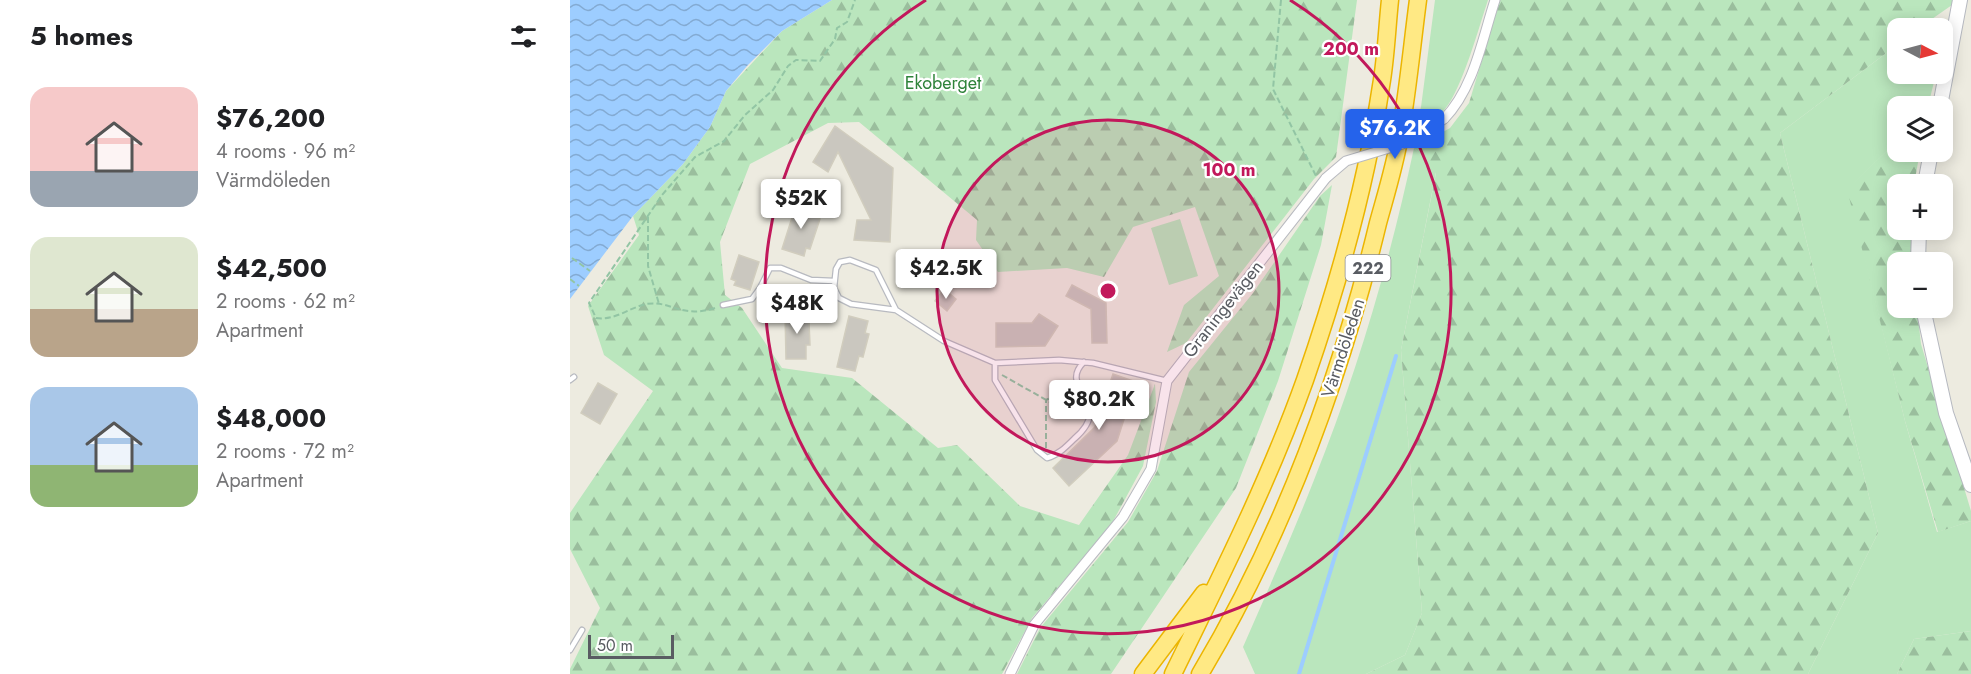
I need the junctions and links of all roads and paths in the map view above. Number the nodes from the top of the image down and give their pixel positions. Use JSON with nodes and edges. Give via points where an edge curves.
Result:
{"nodes":[{"id":1,"x":855,"y":0,"type":"edge"},
{"id":2,"x":1281,"y":0,"type":"edge"},
{"id":3,"x":1390,"y":0,"type":"edge"},
{"id":4,"x":1418,"y":0,"type":"edge"},
{"id":5,"x":1495,"y":0,"type":"edge"},
{"id":6,"x":1960,"y":0,"type":"edge"},
{"id":7,"x":1942,"y":96,"type":"edge"},
{"id":8,"x":1324,"y":181,"type":"junction"},
{"id":9,"x":648,"y":214,"type":"junction"},
{"id":10,"x":572,"y":258,"type":"dead end"},
{"id":11,"x":590,"y":271,"type":"dead end"},
{"id":12,"x":570,"y":279,"type":"edge"},
{"id":13,"x":834,"y":281,"type":"junction"},
{"id":14,"x":579,"y":286,"type":"dead end"},
{"id":15,"x":659,"y":304,"type":"junction"},
{"id":16,"x":723,"y":305,"type":"joint"},
{"id":17,"x":896,"y":310,"type":"junction"},
{"id":18,"x":1925,"y":318,"type":"edge"},
{"id":19,"x":1084,"y":362,"type":"junction"},
{"id":20,"x":995,"y":363,"type":"junction"},
{"id":21,"x":994,"y":371,"type":"junction"},
{"id":22,"x":1167,"y":381,"type":"junction"},
{"id":23,"x":1077,"y":386,"type":"junction"},
{"id":24,"x":1046,"y":400,"type":"junction"},
{"id":25,"x":1088,"y":423,"type":"junction"},
{"id":26,"x":1046,"y":457,"type":"junction"},
{"id":27,"x":1971,"y":485,"type":"edge"},
{"id":28,"x":1231,"y":556,"type":"junction"},
{"id":29,"x":582,"y":630,"type":"dead end"},
{"id":30,"x":570,"y":650,"type":"edge"},
{"id":31,"x":1010,"y":674,"type":"edge"},
{"id":32,"x":1143,"y":674,"type":"edge"},
{"id":33,"x":1173,"y":674,"type":"edge"},
{"id":34,"x":1200,"y":674,"type":"edge"}],
"edges":[{"from":1,"to":9,"type":"path","via":[[847,22],[837,28],[835,39],[820,62],[796,60],[788,66],[773,90],[724,141],[695,157]]},
{"from":2,"to":8,"type":"path","via":[[1274,89],[1315,174]]},
{"from":3,"to":28,"type":"highway","name":"Värmdöleden","number":"222","via":[[1381,86],[1360,195],[1334,290],[1305,381]]},
{"from":4,"to":34,"type":"highway","name":"Värmdöleden","number":"222","via":[[1400,137],[1364,285],[1308,450],[1276,525]]},
{"from":5,"to":8,"type":"street","name":"Graningevägen","bridge":true,"via":[[1471,76],[1455,108],[1409,142],[1346,161]]},
{"from":6,"to":7,"type":"main road"},
{"from":8,"to":22,"type":"street","name":"Graningevägen"},
{"from":9,"to":15,"type":"path","via":[[648,266]]},
{"from":9,"to":15,"type":"path","via":[[589,303],[597,318],[606,320],[645,304]]},
{"from":10,"to":11,"type":"path"},
{"from":12,"to":14,"type":"path"},
{"from":13,"to":16,"type":"lane","via":[[811,280],[781,268],[770,268],[752,298]]},
{"from":13,"to":17,"type":"lane","via":[[839,298],[851,304]]},
{"from":13,"to":17,"type":"lane","via":[[840,262],[850,260],[868,265],[881,277]]},
{"from":15,"to":16,"type":"path","via":[[687,313]]},
{"from":17,"to":20,"type":"lane","via":[[944,340]]},
{"from":18,"to":27,"type":"main road","via":[[1946,413]]},
{"from":19,"to":20,"type":"lane"},
{"from":19,"to":22,"type":"lane"},
{"from":19,"to":23,"type":"lane","via":[[1076,373]]},
{"from":20,"to":21,"type":"lane"},
{"from":21,"to":24,"type":"path"},
{"from":21,"to":26,"type":"lane","via":[[995,380],[1037,450]]},
{"from":22,"to":31,"type":"street","name":"Graningevägen","via":[[1151,469],[1123,517],[1034,625]]},
{"from":23,"to":24,"type":"path"},
{"from":23,"to":25,"type":"lane","via":[[1091,405]]},
{"from":24,"to":25,"type":"path"},
{"from":24,"to":26,"type":"path"},
{"from":25,"to":26,"type":"lane","via":[[1055,456]]},
{"from":28,"to":32,"type":"highway"},
{"from":28,"to":33,"type":"highway","name":"Värmdöleden","number":"222"},
{"from":29,"to":30,"type":"lane"}]}
